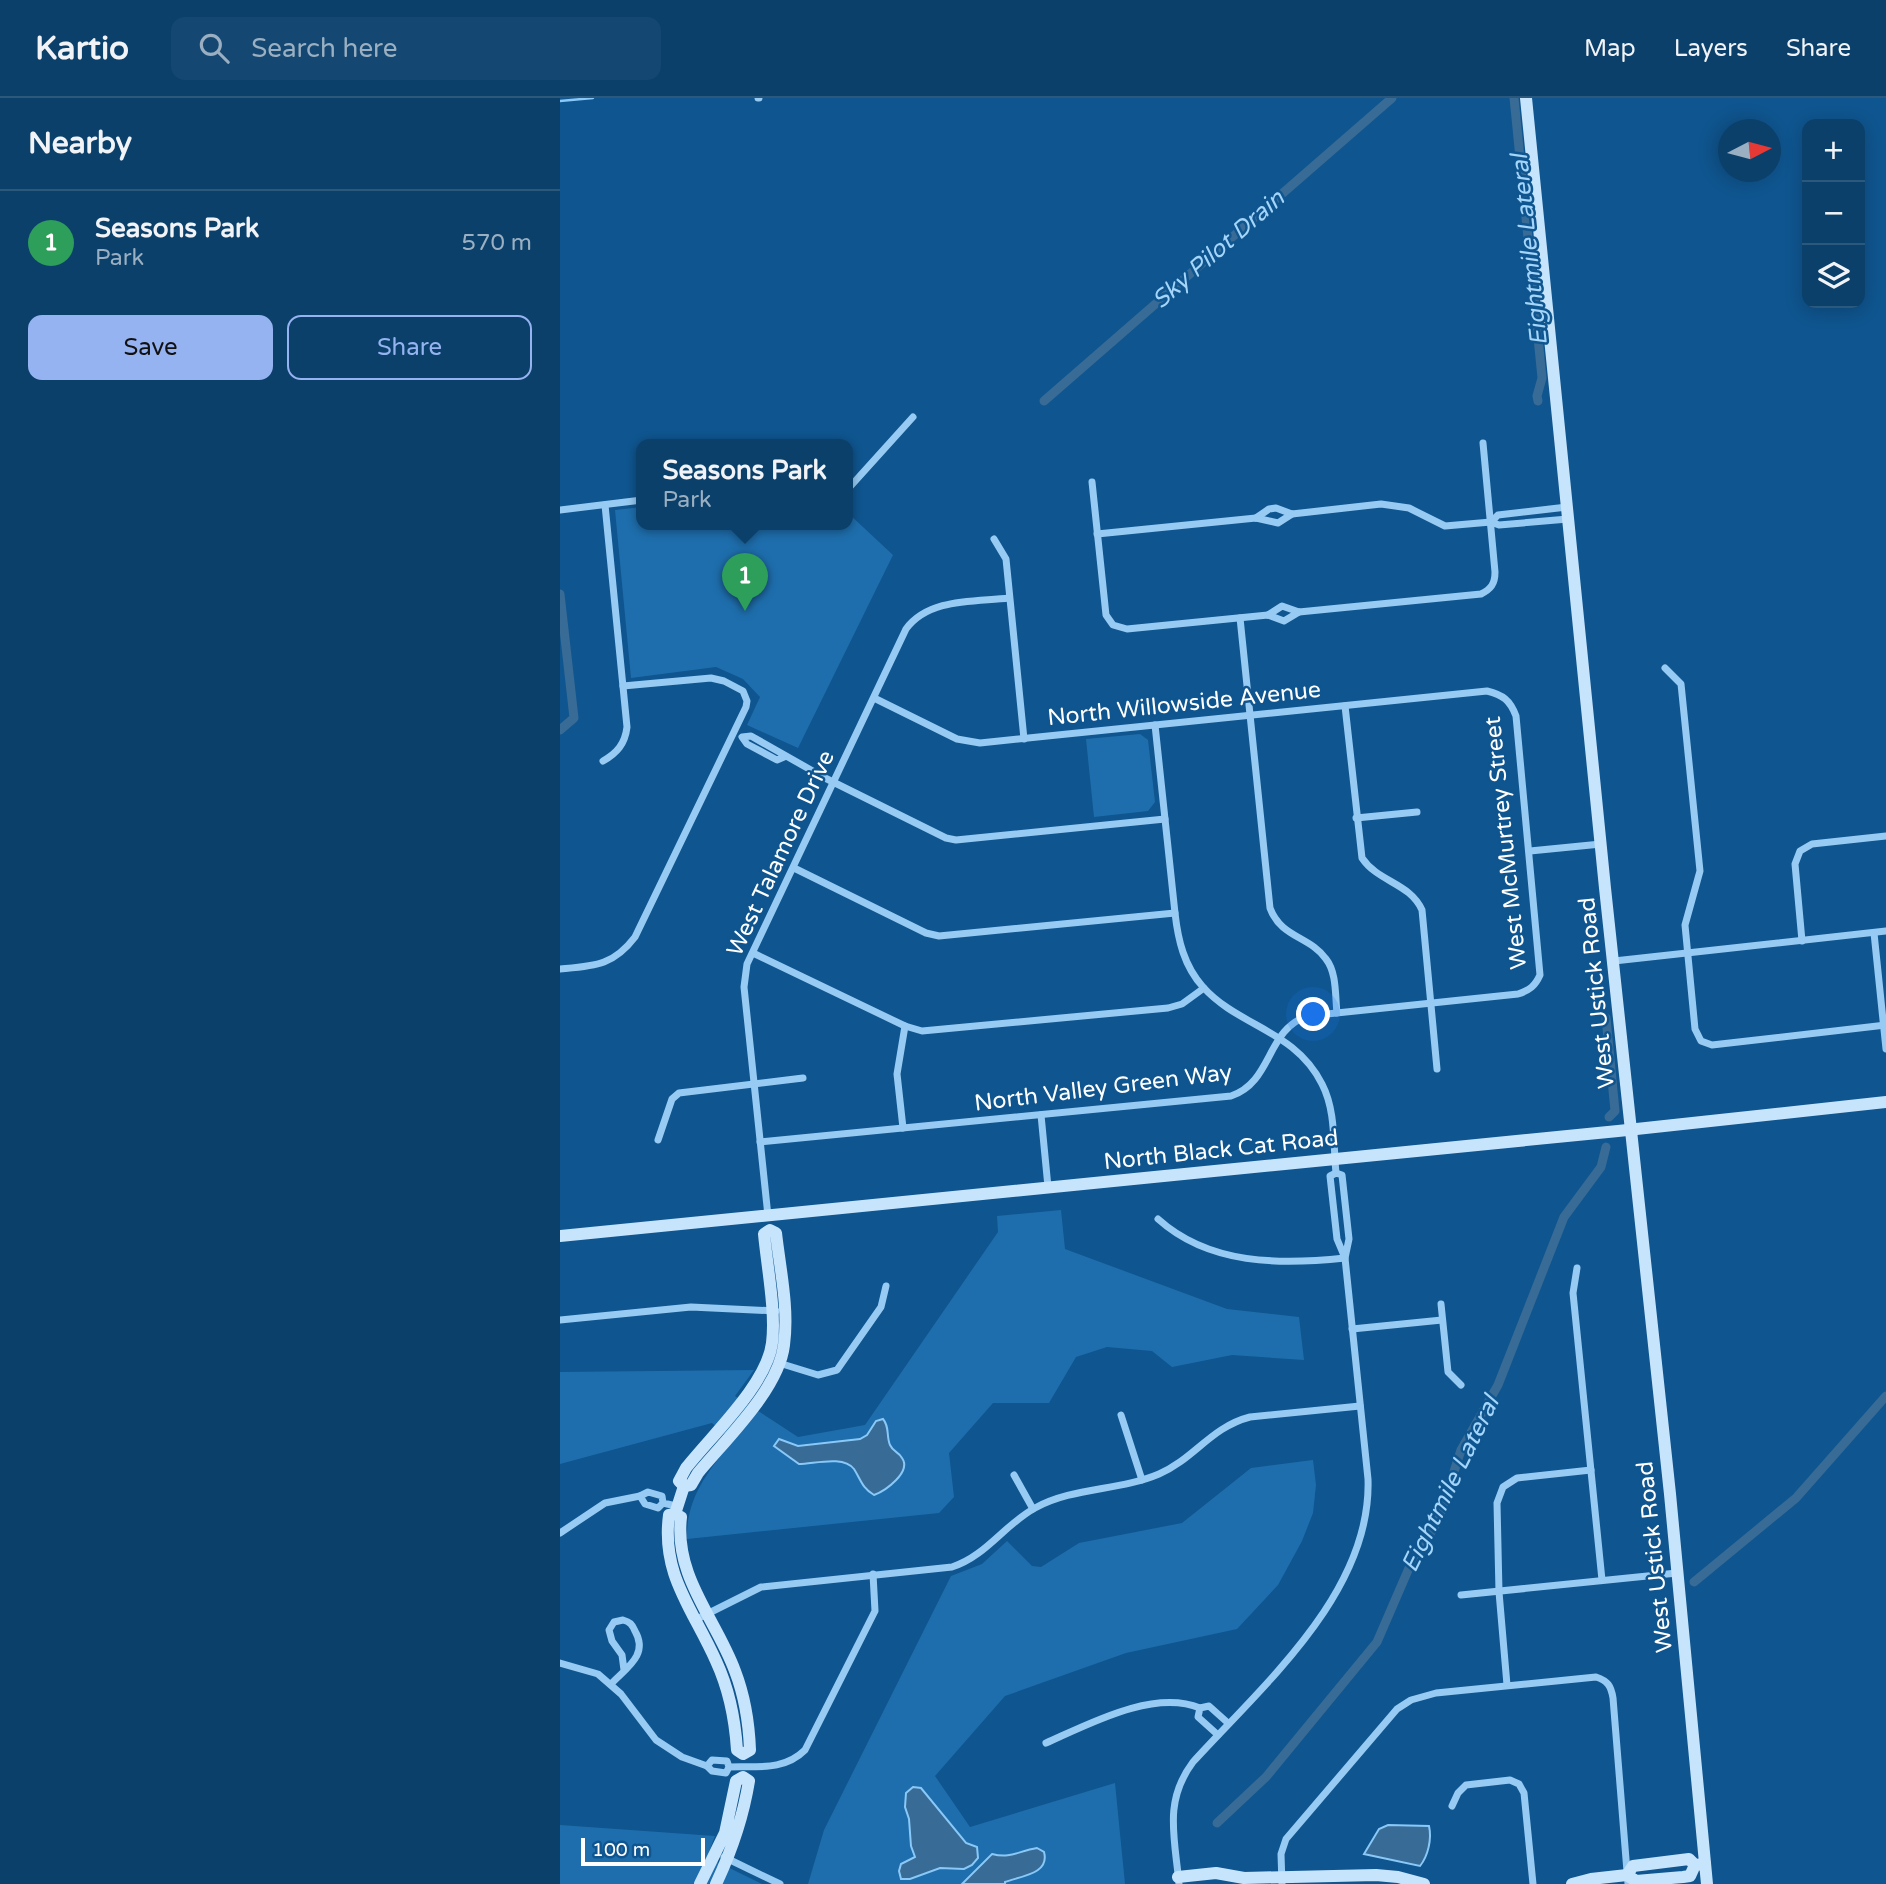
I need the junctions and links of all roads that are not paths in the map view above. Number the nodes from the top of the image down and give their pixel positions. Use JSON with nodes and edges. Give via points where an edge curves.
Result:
{"nodes":[{"id":1,"x":1526,"y":98,"type":"edge"},
{"id":2,"x":913,"y":417,"type":"dead end"},
{"id":3,"x":1483,"y":443,"type":"dead end"},
{"id":4,"x":1092,"y":482,"type":"dead end"},
{"id":5,"x":853,"y":483,"type":"edge"},
{"id":6,"x":636,"y":501,"type":"edge"},
{"id":7,"x":605,"y":505,"type":"junction"},
{"id":8,"x":560,"y":510,"type":"edge"},
{"id":9,"x":1568,"y":513,"type":"junction"},
{"id":10,"x":1292,"y":514,"type":"junction"},
{"id":11,"x":1256,"y":518,"type":"junction"},
{"id":12,"x":1491,"y":522,"type":"junction"},
{"id":13,"x":1097,"y":534,"type":"junction"},
{"id":14,"x":994,"y":539,"type":"dead end"},
{"id":15,"x":1009,"y":598,"type":"junction"},
{"id":16,"x":1299,"y":612,"type":"junction"},
{"id":17,"x":1268,"y":615,"type":"junction"},
{"id":18,"x":1240,"y":618,"type":"junction"},
{"id":19,"x":1665,"y":668,"type":"dead end"},
{"id":20,"x":623,"y":686,"type":"junction"},
{"id":21,"x":874,"y":698,"type":"junction"},
{"id":22,"x":1507,"y":698,"type":"joint"},
{"id":23,"x":1345,"y":706,"type":"junction"},
{"id":24,"x":1251,"y":716,"type":"junction"},
{"id":25,"x":1155,"y":725,"type":"junction"},
{"id":26,"x":733,"y":733,"type":"junction"},
{"id":27,"x":1024,"y":739,"type":"junction"},
{"id":28,"x":603,"y":761,"type":"dead end"},
{"id":29,"x":834,"y":783,"type":"junction"},
{"id":30,"x":1417,"y":812,"type":"dead end"},
{"id":31,"x":1356,"y":818,"type":"junction"},
{"id":32,"x":1165,"y":819,"type":"junction"},
{"id":33,"x":1886,"y":836,"type":"edge"},
{"id":34,"x":1601,"y":844,"type":"junction"},
{"id":35,"x":1530,"y":852,"type":"junction"},
{"id":36,"x":794,"y":868,"type":"junction"},
{"id":37,"x":1175,"y":913,"type":"junction"},
{"id":38,"x":1886,"y":932,"type":"edge"},
{"id":39,"x":1874,"y":933,"type":"junction"},
{"id":40,"x":1802,"y":941,"type":"junction"},
{"id":41,"x":753,"y":953,"type":"junction"},
{"id":42,"x":1687,"y":953,"type":"junction"},
{"id":43,"x":1614,"y":961,"type":"junction"},
{"id":44,"x":560,"y":969,"type":"edge"},
{"id":45,"x":1536,"y":984,"type":"joint"},
{"id":46,"x":1204,"y":988,"type":"junction"},
{"id":47,"x":1430,"y":1003,"type":"junction"},
{"id":48,"x":1337,"y":1013,"type":"junction"},
{"id":49,"x":1885,"y":1025,"type":"edge"},
{"id":50,"x":905,"y":1026,"type":"junction"},
{"id":51,"x":1280,"y":1037,"type":"junction"},
{"id":52,"x":1886,"y":1049,"type":"edge"},
{"id":53,"x":1437,"y":1069,"type":"dead end"},
{"id":54,"x":803,"y":1078,"type":"dead end"},
{"id":55,"x":754,"y":1083,"type":"junction"},
{"id":56,"x":1886,"y":1102,"type":"edge"},
{"id":57,"x":1041,"y":1115,"type":"junction"},
{"id":58,"x":903,"y":1128,"type":"junction"},
{"id":59,"x":1632,"y":1129,"type":"junction"},
{"id":60,"x":658,"y":1140,"type":"dead end"},
{"id":61,"x":760,"y":1142,"type":"junction"},
{"id":62,"x":1335,"y":1158,"type":"junction"},
{"id":63,"x":1336,"y":1173,"type":"junction"},
{"id":64,"x":1048,"y":1187,"type":"junction"},
{"id":65,"x":768,"y":1216,"type":"junction"},
{"id":66,"x":1158,"y":1219,"type":"dead end"},
{"id":67,"x":770,"y":1230,"type":"junction"},
{"id":68,"x":560,"y":1236,"type":"edge"},
{"id":69,"x":1345,"y":1258,"type":"junction"},
{"id":70,"x":1577,"y":1268,"type":"dead end"},
{"id":71,"x":887,"y":1286,"type":"dead end"},
{"id":72,"x":1441,"y":1304,"type":"dead end"},
{"id":73,"x":771,"y":1311,"type":"junction"},
{"id":74,"x":785,"y":1311,"type":"junction"},
{"id":75,"x":560,"y":1320,"type":"edge"},
{"id":76,"x":1442,"y":1320,"type":"junction"},
{"id":77,"x":1352,"y":1329,"type":"junction"},
{"id":78,"x":774,"y":1361,"type":"junction"},
{"id":79,"x":1461,"y":1385,"type":"dead end"},
{"id":80,"x":1360,"y":1406,"type":"junction"},
{"id":81,"x":1121,"y":1415,"type":"dead end"},
{"id":82,"x":1591,"y":1470,"type":"junction"},
{"id":83,"x":1014,"y":1475,"type":"dead end"},
{"id":84,"x":1142,"y":1480,"type":"junction"},
{"id":85,"x":640,"y":1496,"type":"junction"},
{"id":86,"x":663,"y":1503,"type":"junction"},
{"id":87,"x":1033,"y":1509,"type":"junction"},
{"id":88,"x":676,"y":1510,"type":"junction"},
{"id":89,"x":560,"y":1533,"type":"edge"},
{"id":90,"x":1677,"y":1573,"type":"junction"},
{"id":91,"x":873,"y":1574,"type":"junction"},
{"id":92,"x":1602,"y":1580,"type":"junction"},
{"id":93,"x":1499,"y":1592,"type":"junction"},
{"id":94,"x":1461,"y":1595,"type":"dead end"},
{"id":95,"x":701,"y":1617,"type":"junction"},
{"id":96,"x":560,"y":1663,"type":"edge"},
{"id":97,"x":624,"y":1670,"type":"junction"},
{"id":98,"x":611,"y":1684,"type":"junction"},
{"id":99,"x":1507,"y":1685,"type":"junction"},
{"id":100,"x":1200,"y":1708,"type":"junction"},
{"id":101,"x":1228,"y":1723,"type":"junction"},
{"id":102,"x":1218,"y":1735,"type":"junction"},
{"id":103,"x":1046,"y":1743,"type":"dead end"},
{"id":104,"x":743,"y":1766,"type":"junction"},
{"id":105,"x":1452,"y":1807,"type":"dead end"},
{"id":106,"x":722,"y":1857,"type":"junction"},
{"id":107,"x":1700,"y":1865,"type":"junction"},
{"id":108,"x":1244,"y":1878,"type":"junction"},
{"id":109,"x":1376,"y":1879,"type":"edge"},
{"id":110,"x":1628,"y":1879,"type":"edge"},
{"id":111,"x":1179,"y":1880,"type":"edge"},
{"id":112,"x":1282,"y":1880,"type":"edge"},
{"id":113,"x":700,"y":1884,"type":"edge"},
{"id":114,"x":716,"y":1884,"type":"edge"},
{"id":115,"x":780,"y":1884,"type":"edge"},
{"id":116,"x":1229,"y":1884,"type":"edge"},
{"id":117,"x":1424,"y":1884,"type":"edge"},
{"id":118,"x":1533,"y":1884,"type":"edge"},
{"id":119,"x":1572,"y":1884,"type":"edge"},
{"id":120,"x":1707,"y":1884,"type":"edge"}],
"edges":[{"from":1,"to":9,"type":"main road","name":"West Ustick Road"},
{"from":2,"to":5,"type":"street"},
{"from":3,"to":12,"type":"street"},
{"from":4,"to":13,"type":"street"},
{"from":6,"to":7,"type":"street"},
{"from":7,"to":8,"type":"street"},
{"from":7,"to":20,"type":"street"},
{"from":9,"to":12,"type":"street","via":[[1497,515]]},
{"from":9,"to":34,"type":"main road","name":"West Ustick Road"},
{"from":10,"to":11,"type":"street","via":[[1278,523]]},
{"from":10,"to":11,"type":"street","via":[[1276,508]]},
{"from":10,"to":12,"type":"street","via":[[1392,505],[1445,526]]},
{"from":11,"to":13,"type":"street"},
{"from":12,"to":16,"type":"street","via":[[1495,581],[1481,594]]},
{"from":13,"to":18,"type":"street","via":[[1106,615],[1113,625],[1127,629]]},
{"from":14,"to":15,"type":"street","via":[[1006,559]]},
{"from":15,"to":21,"type":"street","name":"West Talamore Drive","via":[[939,606],[920,614],[906,629]]},
{"from":15,"to":27,"type":"street"},
{"from":16,"to":17,"type":"street","via":[[1284,621]]},
{"from":16,"to":17,"type":"street","via":[[1282,606]]},
{"from":17,"to":18,"type":"street"},
{"from":18,"to":24,"type":"street"},
{"from":19,"to":42,"type":"street","via":[[1681,684],[1700,871],[1685,925]]},
{"from":20,"to":26,"type":"street","via":[[711,677],[738,687],[746,696],[746,708]]},
{"from":20,"to":28,"type":"street","via":[[626,735],[623,744]]},
{"from":21,"to":27,"type":"street","name":"North Willowside Avenue","via":[[967,742]]},
{"from":21,"to":29,"type":"street","name":"West Talamore Drive"},
{"from":22,"to":23,"type":"street","name":"North Willowside Avenue","via":[[1487,691]]},
{"from":22,"to":35,"type":"street","name":"West McMurtrey Street","via":[[1516,716]]},
{"from":23,"to":24,"type":"street","name":"North Willowside Avenue"},
{"from":23,"to":31,"type":"street"},
{"from":24,"to":25,"type":"street","name":"North Willowside Avenue"},
{"from":24,"to":48,"type":"street","via":[[1270,908],[1275,922],[1328,960]]},
{"from":25,"to":27,"type":"street","name":"North Willowside Avenue"},
{"from":25,"to":32,"type":"street"},
{"from":26,"to":29,"type":"street","via":[[751,736]]},
{"from":26,"to":44,"type":"street","via":[[635,937],[610,960]]},
{"from":29,"to":32,"type":"street","via":[[956,840]]},
{"from":29,"to":36,"type":"street","name":"West Talamore Drive"},
{"from":30,"to":31,"type":"street"},
{"from":31,"to":47,"type":"street","via":[[1359,850],[1368,867],[1409,892],[1422,911]]},
{"from":32,"to":37,"type":"street"},
{"from":33,"to":40,"type":"street","via":[[1812,844],[1800,850],[1795,864]]},
{"from":34,"to":35,"type":"street"},
{"from":34,"to":43,"type":"main road","name":"West Ustick Road"},
{"from":35,"to":45,"type":"street","name":"West McMurtrey Street","via":[[1540,965]]},
{"from":36,"to":37,"type":"street","via":[[939,936]]},
{"from":36,"to":41,"type":"street","name":"West Talamore Drive"},
{"from":37,"to":46,"type":"street","via":[[1184,955]]},
{"from":38,"to":39,"type":"street"},
{"from":39,"to":40,"type":"street"},
{"from":39,"to":49,"type":"street"},
{"from":40,"to":42,"type":"street"},
{"from":41,"to":50,"type":"street"},
{"from":41,"to":55,"type":"street","name":"West Talamore Drive","via":[[744,987]]},
{"from":42,"to":43,"type":"street"},
{"from":42,"to":49,"type":"street","via":[[1695,1029],[1701,1041],[1712,1045]]},
{"from":43,"to":59,"type":"main road","name":"West Ustick Road"},
{"from":45,"to":47,"type":"street","name":"North Valley Green Way","via":[[1518,994]]},
{"from":46,"to":50,"type":"street","via":[[1182,1004],[1155,1009],[936,1031]]},
{"from":46,"to":51,"type":"street","via":[[1227,1007]]},
{"from":47,"to":48,"type":"street","name":"North Valley Green Way"},
{"from":47,"to":53,"type":"street"},
{"from":48,"to":51,"type":"street","name":"North Valley Green Way","via":[[1298,1019]]},
{"from":49,"to":52,"type":"street"},
{"from":50,"to":58,"type":"street","via":[[897,1074]]},
{"from":51,"to":57,"type":"street","name":"North Valley Green Way","via":[[1250,1087],[1231,1096]]},
{"from":51,"to":62,"type":"street","via":[[1305,1058],[1323,1086],[1331,1111]]},
{"from":54,"to":55,"type":"street"},
{"from":55,"to":60,"type":"street","via":[[679,1093],[672,1099]]},
{"from":55,"to":61,"type":"street","name":"West Talamore Drive"},
{"from":56,"to":59,"type":"main road","name":"North Black Cat Road"},
{"from":57,"to":58,"type":"street","name":"North Valley Green Way"},
{"from":57,"to":64,"type":"street"},
{"from":58,"to":61,"type":"street","name":"North Valley Green Way"},
{"from":59,"to":62,"type":"main road","name":"North Black Cat Road"},
{"from":59,"to":90,"type":"main road","name":"West Ustick Road"},
{"from":61,"to":65,"type":"street","name":"West Talamore Drive"},
{"from":62,"to":63,"type":"street"},
{"from":62,"to":64,"type":"main road","name":"North Black Cat Road"},
{"from":63,"to":69,"type":"street","via":[[1342,1175],[1349,1239]]},
{"from":63,"to":69,"type":"street","via":[[1331,1176],[1336,1240]]},
{"from":64,"to":65,"type":"main road","name":"North Black Cat Road"},
{"from":65,"to":67,"type":"main road"},
{"from":65,"to":68,"type":"main road","name":"North Black Cat Road"},
{"from":66,"to":69,"type":"street","via":[[1177,1235],[1236,1257],[1298,1263]]},
{"from":67,"to":73,"type":"main road","via":[[764,1234]]},
{"from":67,"to":74,"type":"main road","via":[[776,1233]]},
{"from":69,"to":77,"type":"street"},
{"from":70,"to":82,"type":"street","via":[[1573,1293]]},
{"from":71,"to":78,"type":"street","via":[[881,1307],[836,1370],[818,1375]]},
{"from":72,"to":76,"type":"street"},
{"from":73,"to":74,"type":"street"},
{"from":73,"to":75,"type":"street","via":[[691,1307]]},
{"from":73,"to":78,"type":"main road"},
{"from":74,"to":78,"type":"main road","via":[[785,1344]]},
{"from":76,"to":77,"type":"street"},
{"from":76,"to":79,"type":"street","via":[[1448,1372]]},
{"from":77,"to":80,"type":"street"},
{"from":78,"to":88,"type":"main road","via":[[686,1468],[679,1481],[684,1486]]},
{"from":80,"to":84,"type":"street","via":[[1236,1421],[1174,1466]]},
{"from":80,"to":101,"type":"street","via":[[1368,1492],[1357,1550],[1314,1628]]},
{"from":81,"to":84,"type":"street"},
{"from":82,"to":92,"type":"street"},
{"from":82,"to":93,"type":"street","via":[[1517,1478],[1503,1487],[1497,1503]]},
{"from":83,"to":87,"type":"street"},
{"from":84,"to":87,"type":"street","via":[[1067,1495]]},
{"from":85,"to":86,"type":"street","via":[[645,1504],[658,1508]]},
{"from":85,"to":86,"type":"street","via":[[648,1492],[662,1496]]},
{"from":85,"to":89,"type":"street","via":[[605,1503]]},
{"from":86,"to":88,"type":"street"},
{"from":87,"to":91,"type":"street","via":[[964,1563]]},
{"from":88,"to":95,"type":"main road","via":[[669,1515],[669,1558],[679,1590]]},
{"from":90,"to":92,"type":"street"},
{"from":90,"to":107,"type":"main road","name":"West Ustick Road"},
{"from":91,"to":95,"type":"street","via":[[761,1587]]},
{"from":91,"to":104,"type":"street","via":[[874,1611],[805,1750],[783,1765]]},
{"from":92,"to":93,"type":"street"},
{"from":93,"to":94,"type":"street"},
{"from":93,"to":99,"type":"street"},
{"from":95,"to":104,"type":"main road","via":[[722,1675]]},
{"from":96,"to":98,"type":"street","via":[[598,1674]]},
{"from":97,"to":97,"type":"street","via":[[640,1648],[638,1635],[623,1620],[614,1622],[609,1630]]},
{"from":97,"to":98,"type":"street"},
{"from":98,"to":104,"type":"street","via":[[656,1740],[683,1758],[707,1766],[712,1760],[727,1761],[729,1767]]},
{"from":99,"to":110,"type":"street","via":[[1596,1677],[1611,1688]]},
{"from":99,"to":112,"type":"street","via":[[1427,1695],[1398,1709],[1286,1839],[1281,1854]]},
{"from":100,"to":101,"type":"street","via":[[1209,1706]]},
{"from":100,"to":102,"type":"street","via":[[1198,1717]]},
{"from":100,"to":103,"type":"street","via":[[1188,1703],[1146,1705]]},
{"from":101,"to":102,"type":"street"},
{"from":102,"to":111,"type":"street","via":[[1178,1786],[1172,1824]]},
{"from":104,"to":106,"type":"main road","via":[[736,1780]]},
{"from":105,"to":118,"type":"street","via":[[1466,1785],[1510,1780],[1519,1784],[1524,1793]]},
{"from":106,"to":113,"type":"main road"},
{"from":106,"to":114,"type":"main road"},
{"from":106,"to":115,"type":"street"},
{"from":107,"to":110,"type":"main road","via":[[1690,1876]]},
{"from":107,"to":110,"type":"main road","via":[[1689,1859],[1633,1866]]},
{"from":107,"to":120,"type":"main road","name":"West Ustick Road"},
{"from":108,"to":111,"type":"main road","via":[[1216,1873]]},
{"from":108,"to":112,"type":"main road"},
{"from":108,"to":116,"type":"main road"},
{"from":109,"to":112,"type":"main road"},
{"from":109,"to":117,"type":"main road","via":[[1398,1877]]},
{"from":110,"to":119,"type":"main road"}]}
